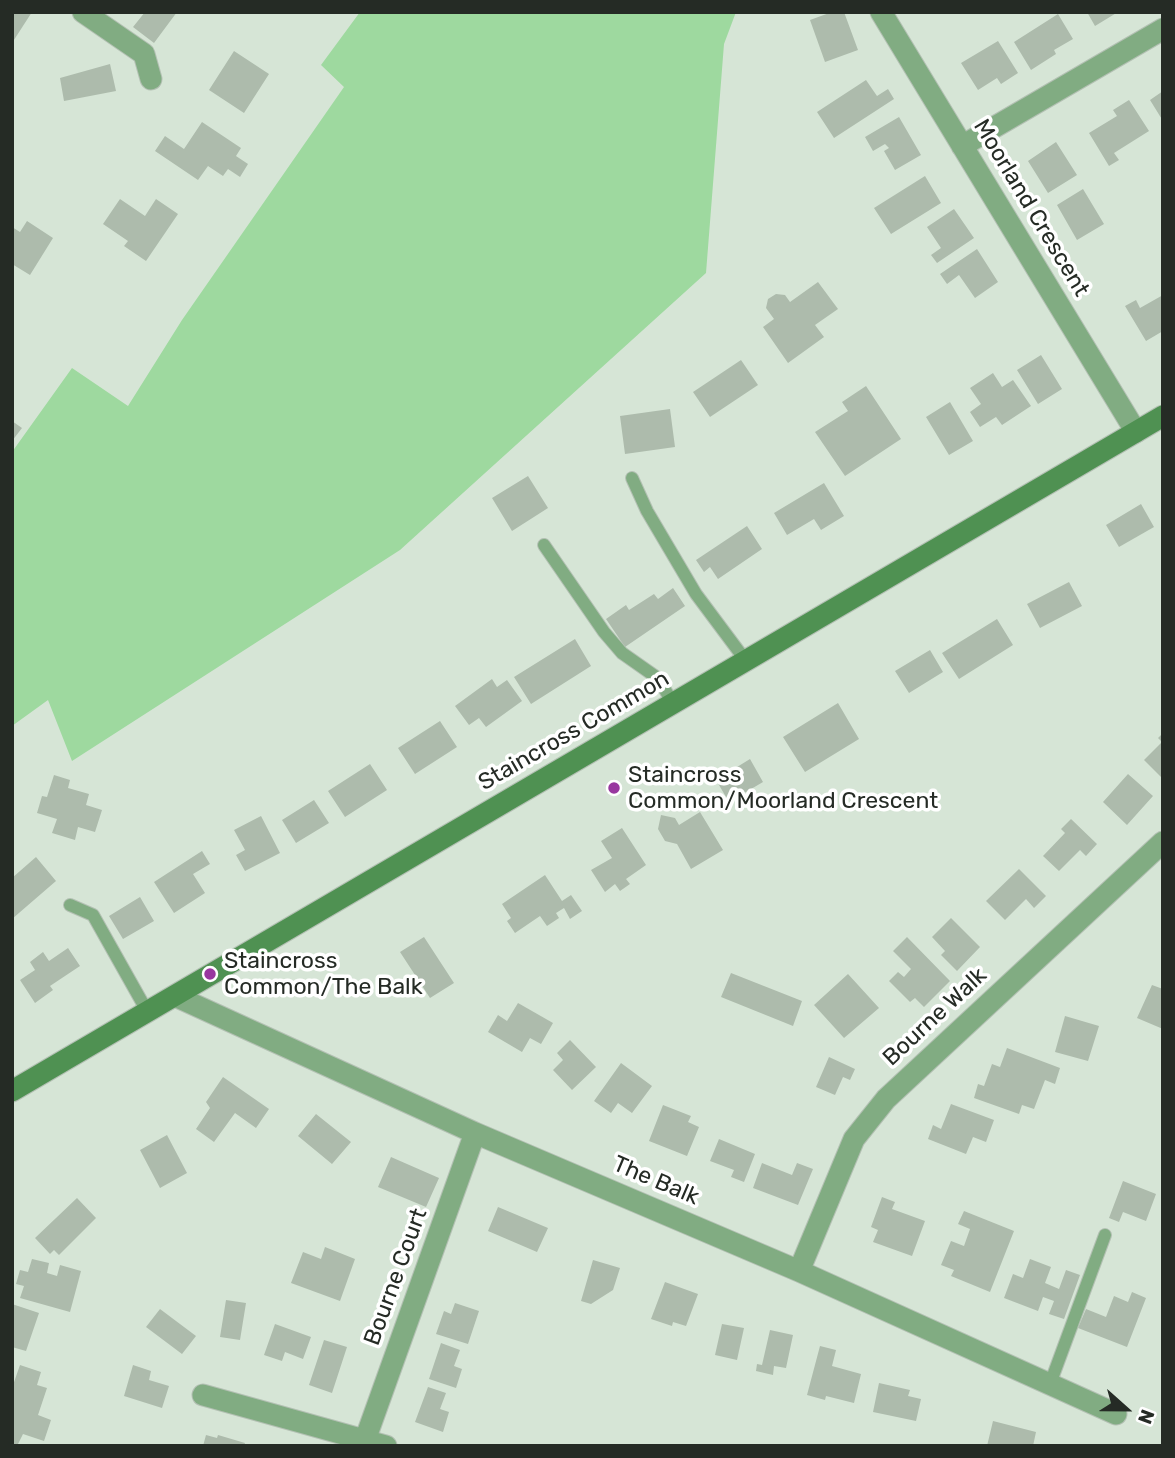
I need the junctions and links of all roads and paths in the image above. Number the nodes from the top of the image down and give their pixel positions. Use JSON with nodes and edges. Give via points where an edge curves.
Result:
{"nodes":[{"id":1,"x":83,"y":12,"type":"edge"},
{"id":2,"x":881,"y":12,"type":"edge"},
{"id":3,"x":1163,"y":29,"type":"edge"},
{"id":4,"x":151,"y":79,"type":"dead end"},
{"id":5,"x":962,"y":146,"type":"junction"},
{"id":6,"x":1163,"y":416,"type":"edge"},
{"id":7,"x":1136,"y":432,"type":"junction"},
{"id":8,"x":632,"y":478,"type":"dead end"},
{"id":9,"x":544,"y":545,"type":"dead end"},
{"id":10,"x":746,"y":661,"type":"junction"},
{"id":11,"x":673,"y":704,"type":"junction"},
{"id":12,"x":1163,"y":842,"type":"edge"},
{"id":13,"x":70,"y":905,"type":"dead end"},
{"id":14,"x":175,"y":996,"type":"junction"},
{"id":15,"x":148,"y":1011,"type":"junction"},
{"id":16,"x":12,"y":1091,"type":"edge"},
{"id":17,"x":475,"y":1133,"type":"junction"},
{"id":18,"x":1105,"y":1235,"type":"dead end"},
{"id":19,"x":799,"y":1271,"type":"junction"},
{"id":20,"x":1050,"y":1384,"type":"junction"},
{"id":21,"x":203,"y":1395,"type":"dead end"},
{"id":22,"x":1116,"y":1414,"type":"dead end"},
{"id":23,"x":376,"y":1443,"type":"edge"}],
"edges":[{"from":1,"to":4,"type":"street","via":[[145,54]]},
{"from":2,"to":5,"type":"street","name":"Moorland Crescent"},
{"from":3,"to":5,"type":"street"},
{"from":5,"to":7,"type":"street","name":"Moorland Crescent"},
{"from":6,"to":7,"type":"street","name":"Staincross Common"},
{"from":7,"to":10,"type":"street","name":"Staincross Common"},
{"from":8,"to":10,"type":"lane","via":[[696,594]]},
{"from":9,"to":11,"type":"lane","via":[[604,632],[622,653],[659,679]]},
{"from":10,"to":11,"type":"street","name":"Staincross Common"},
{"from":11,"to":14,"type":"street","name":"Staincross Common"},
{"from":12,"to":19,"type":"street","name":"Bourne Walk","via":[[886,1099],[854,1139]]},
{"from":13,"to":15,"type":"lane","via":[[93,915]]},
{"from":14,"to":15,"type":"street","name":"Staincross Common"},
{"from":14,"to":17,"type":"street","name":"The Balk"},
{"from":15,"to":16,"type":"street","name":"Staincross Common"},
{"from":17,"to":19,"type":"street","name":"The Balk"},
{"from":17,"to":23,"type":"street","name":"Bourne Court"},
{"from":18,"to":20,"type":"lane"},
{"from":19,"to":20,"type":"street","name":"The Balk"},
{"from":20,"to":22,"type":"street","name":"The Balk"},
{"from":21,"to":23,"type":"street","name":"Bourne Court"}]}
